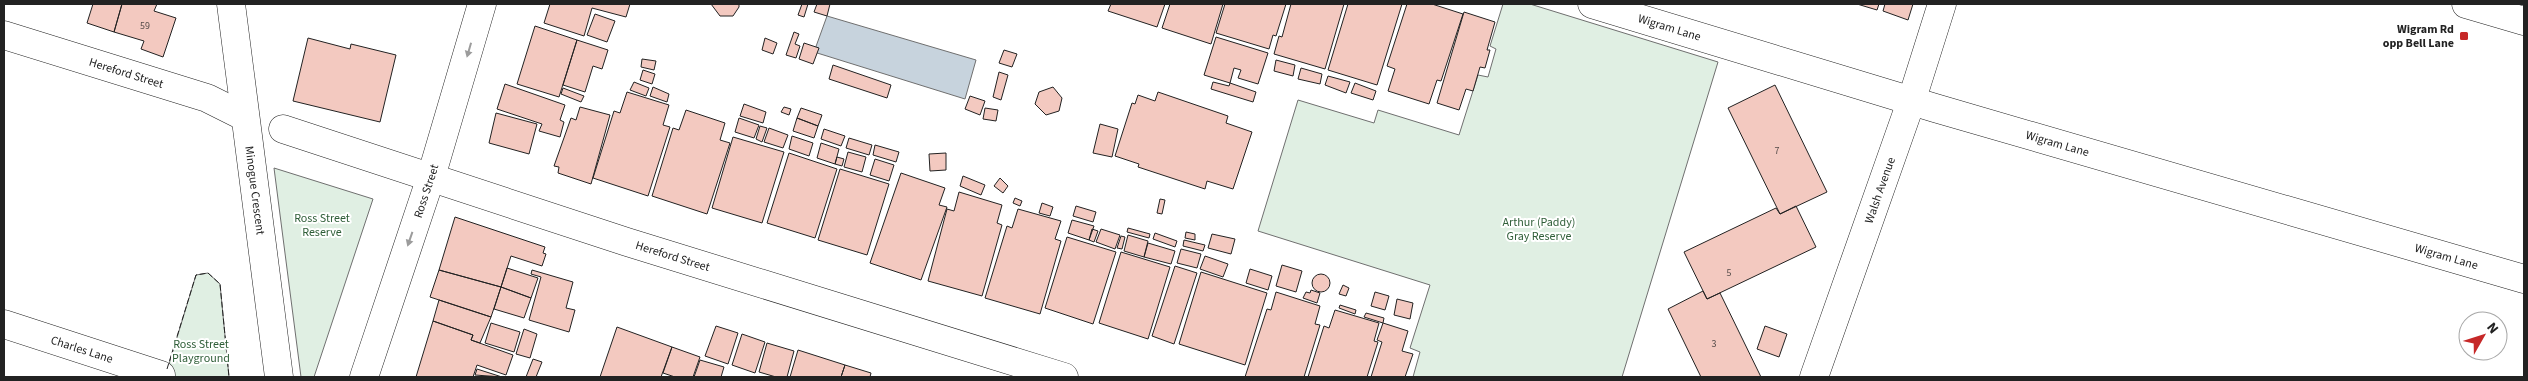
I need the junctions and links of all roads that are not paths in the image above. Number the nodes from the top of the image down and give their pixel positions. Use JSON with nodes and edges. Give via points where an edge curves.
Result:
{"nodes":[{"id":1,"x":231,"y":4,"type":"edge"},
{"id":2,"x":482,"y":4,"type":"edge"},
{"id":3,"x":1592,"y":4,"type":"edge"},
{"id":4,"x":1942,"y":4,"type":"edge"},
{"id":5,"x":2466,"y":4,"type":"edge"},
{"id":6,"x":2524,"y":21,"type":"edge"},
{"id":7,"x":4,"y":35,"type":"edge"},
{"id":8,"x":1912,"y":99,"type":"junction"},
{"id":9,"x":245,"y":117,"type":"junction"},
{"id":10,"x":283,"y":130,"type":"dead end"},
{"id":11,"x":431,"y":176,"type":"junction"},
{"id":12,"x":2524,"y":280,"type":"edge"},
{"id":13,"x":4,"y":324,"type":"edge"},
{"id":14,"x":161,"y":375,"type":"dead end"},
{"id":15,"x":279,"y":377,"type":"edge"},
{"id":16,"x":364,"y":377,"type":"edge"},
{"id":17,"x":1064,"y":377,"type":"edge"},
{"id":18,"x":1814,"y":377,"type":"edge"}],
"edges":[{"from":1,"to":9,"type":"street","name":"Minogue Crescent"},
{"from":2,"to":11,"type":"street","name":"Ross Street","one_way":true},
{"from":3,"to":8,"type":"street","name":"Wigram Lane"},
{"from":4,"to":8,"type":"street","name":"Walsh Avenue"},
{"from":5,"to":6,"type":"street"},
{"from":7,"to":9,"type":"street","name":"Hereford Street","via":[[207,98]]},
{"from":8,"to":12,"type":"street","name":"Wigram Lane"},
{"from":8,"to":18,"type":"street","name":"Walsh Avenue"},
{"from":9,"to":15,"type":"street","name":"Minogue Crescent"},
{"from":10,"to":11,"type":"street","name":"Hereford Street"},
{"from":11,"to":16,"type":"street","name":"Ross Street","one_way":true},
{"from":11,"to":17,"type":"street","name":"Hereford Street","via":[[628,242]]},
{"from":13,"to":14,"type":"street","name":"Charles Lane"}]}
